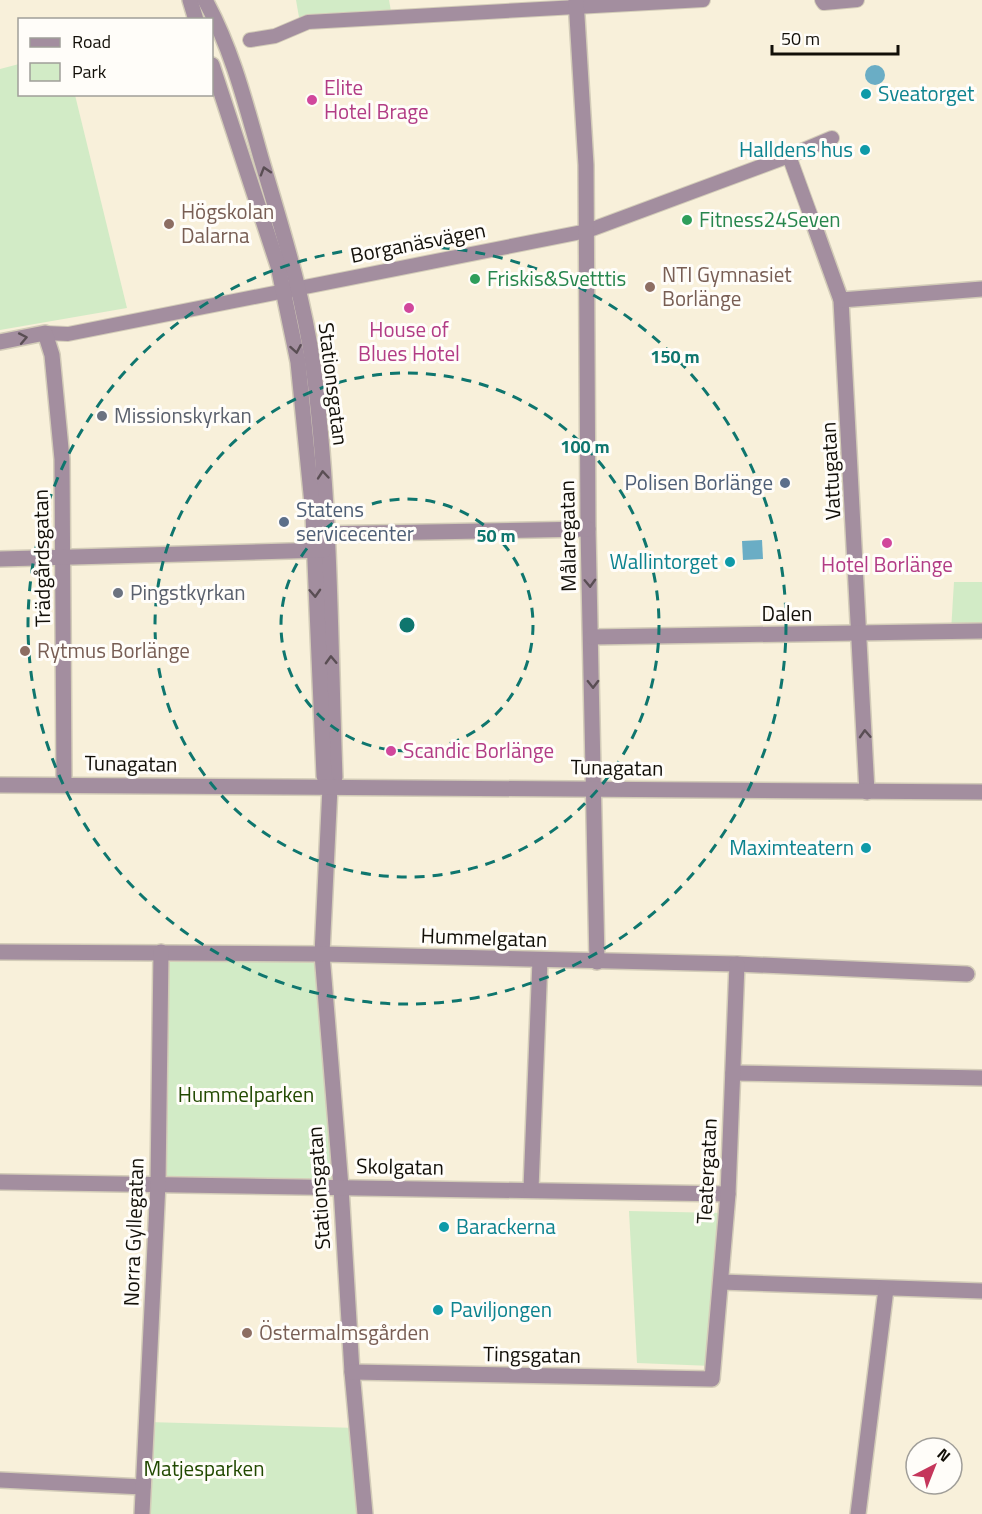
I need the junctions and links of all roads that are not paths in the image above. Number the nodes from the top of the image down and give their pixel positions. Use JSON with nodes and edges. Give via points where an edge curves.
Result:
{"nodes":[{"id":1,"x":190,"y":0,"type":"edge"},
{"id":2,"x":205,"y":0,"type":"edge"},
{"id":3,"x":703,"y":0,"type":"edge"},
{"id":4,"x":822,"y":0,"type":"edge"},
{"id":5,"x":856,"y":0,"type":"edge"},
{"id":6,"x":576,"y":3,"type":"edge"},
{"id":7,"x":195,"y":18,"type":"edge"},
{"id":8,"x":250,"y":40,"type":"dead end"},
{"id":9,"x":213,"y":68,"type":"edge"},
{"id":10,"x":832,"y":138,"type":"dead end"},
{"id":11,"x":789,"y":156,"type":"junction"},
{"id":12,"x":813,"y":222,"type":"joint"},
{"id":13,"x":587,"y":231,"type":"junction"},
{"id":14,"x":982,"y":289,"type":"edge"},
{"id":15,"x":292,"y":290,"type":"junction"},
{"id":16,"x":841,"y":300,"type":"junction"},
{"id":17,"x":45,"y":333,"type":"junction"},
{"id":18,"x":0,"y":342,"type":"edge"},
{"id":19,"x":588,"y":530,"type":"junction"},
{"id":20,"x":320,"y":542,"type":"junction"},
{"id":21,"x":63,"y":558,"type":"junction"},
{"id":22,"x":0,"y":559,"type":"edge"},
{"id":23,"x":982,"y":632,"type":"edge"},
{"id":24,"x":860,"y":634,"type":"junction"},
{"id":25,"x":592,"y":638,"type":"junction"},
{"id":26,"x":64,"y":784,"type":"junction"},
{"id":27,"x":0,"y":785,"type":"edge"},
{"id":28,"x":330,"y":787,"type":"junction"},
{"id":29,"x":595,"y":788,"type":"junction"},
{"id":30,"x":867,"y":792,"type":"junction"},
{"id":31,"x":982,"y":792,"type":"edge"},
{"id":32,"x":0,"y":952,"type":"edge"},
{"id":33,"x":161,"y":952,"type":"junction"},
{"id":34,"x":322,"y":954,"type":"junction"},
{"id":35,"x":540,"y":960,"type":"junction"},
{"id":36,"x":597,"y":962,"type":"junction"},
{"id":37,"x":736,"y":964,"type":"junction"},
{"id":38,"x":967,"y":974,"type":"dead end"},
{"id":39,"x":733,"y":1073,"type":"junction"},
{"id":40,"x":982,"y":1078,"type":"edge"},
{"id":41,"x":0,"y":1182,"type":"edge"},
{"id":42,"x":158,"y":1184,"type":"junction"},
{"id":43,"x":341,"y":1187,"type":"junction"},
{"id":44,"x":531,"y":1190,"type":"junction"},
{"id":45,"x":728,"y":1194,"type":"junction"},
{"id":46,"x":721,"y":1282,"type":"junction"},
{"id":47,"x":886,"y":1288,"type":"junction"},
{"id":48,"x":982,"y":1291,"type":"edge"},
{"id":49,"x":352,"y":1372,"type":"junction"},
{"id":50,"x":712,"y":1379,"type":"joint"},
{"id":51,"x":0,"y":1480,"type":"edge"},
{"id":52,"x":143,"y":1487,"type":"junction"},
{"id":53,"x":142,"y":1514,"type":"edge"},
{"id":54,"x":365,"y":1514,"type":"edge"},
{"id":55,"x":858,"y":1514,"type":"edge"}],
"edges":[{"from":1,"to":7,"type":"street"},
{"from":15,"to":2,"type":"street","name":"Stationsgatan","one_way":true,"via":[[226,46]]},
{"from":3,"to":6,"type":"street"},
{"from":4,"to":5,"type":"street"},
{"from":6,"to":8,"type":"street","via":[[308,22],[274,36]]},
{"from":6,"to":13,"type":"street","name":"Målaregatan"},
{"from":9,"to":15,"type":"street","name":"Stationsgatan"},
{"from":10,"to":11,"type":"street","name":"Borganäsvägen"},
{"from":11,"to":12,"type":"street","name":"Vattugatan"},
{"from":11,"to":13,"type":"street","name":"Borganäsvägen"},
{"from":12,"to":16,"type":"street","name":"Vattugatan"},
{"from":13,"to":15,"type":"street","name":"Borganäsvägen"},
{"from":13,"to":19,"type":"street","name":"Målaregatan"},
{"from":14,"to":16,"type":"street"},
{"from":15,"to":17,"type":"street","name":"Borganäsvägen","via":[[68,334]]},
{"from":15,"to":20,"type":"street","name":"Stationsgatan","via":[[313,365]]},
{"from":16,"to":24,"type":"street","name":"Vattugatan"},
{"from":18,"to":17,"type":"street","name":"Borganäsvägen","one_way":true},
{"from":17,"to":21,"type":"street","name":"Trädgårdsgatan","via":[[52,355],[60,424]]},
{"from":19,"to":20,"type":"street"},
{"from":19,"to":25,"type":"street","name":"Målaregatan","one_way":true},
{"from":20,"to":21,"type":"street"},
{"from":20,"to":28,"type":"street","name":"Stationsgatan","via":[[324,776]]},
{"from":21,"to":22,"type":"street"},
{"from":21,"to":26,"type":"street","name":"Trädgårdsgatan"},
{"from":23,"to":24,"type":"street","name":"Dalen"},
{"from":24,"to":25,"type":"street","name":"Dalen"},
{"from":30,"to":24,"type":"street","name":"Vattugatan","one_way":true},
{"from":25,"to":29,"type":"street","name":"Målaregatan","one_way":true},
{"from":26,"to":27,"type":"street","name":"Tunagatan"},
{"from":26,"to":28,"type":"street","name":"Tunagatan"},
{"from":28,"to":29,"type":"street","name":"Tunagatan"},
{"from":28,"to":34,"type":"street","name":"Stationsgatan"},
{"from":29,"to":30,"type":"street","name":"Tunagatan"},
{"from":29,"to":36,"type":"street","name":"Målaregatan"},
{"from":30,"to":31,"type":"street","name":"Tunagatan"},
{"from":32,"to":33,"type":"street","name":"Hummelgatan"},
{"from":33,"to":34,"type":"street","name":"Hummelgatan"},
{"from":33,"to":42,"type":"street","name":"Norra Gyllegatan"},
{"from":34,"to":35,"type":"street","name":"Hummelgatan"},
{"from":34,"to":43,"type":"street","name":"Stationsgatan"},
{"from":35,"to":36,"type":"street","name":"Hummelgatan"},
{"from":35,"to":44,"type":"street"},
{"from":36,"to":37,"type":"street","name":"Hummelgatan"},
{"from":37,"to":38,"type":"street","name":"Hummelgatan"},
{"from":37,"to":39,"type":"street","name":"Teatergatan"},
{"from":39,"to":40,"type":"street"},
{"from":39,"to":45,"type":"street","name":"Teatergatan"},
{"from":41,"to":42,"type":"street","name":"Skolgatan"},
{"from":42,"to":43,"type":"street","name":"Skolgatan"},
{"from":42,"to":52,"type":"street","name":"Norra Gyllegatan"},
{"from":43,"to":44,"type":"street","name":"Skolgatan"},
{"from":43,"to":49,"type":"street","name":"Stationsgatan"},
{"from":44,"to":45,"type":"street","name":"Skolgatan"},
{"from":45,"to":46,"type":"street","name":"Teatergatan"},
{"from":46,"to":47,"type":"street"},
{"from":46,"to":50,"type":"street","name":"Teatergatan"},
{"from":47,"to":48,"type":"street"},
{"from":47,"to":55,"type":"street"},
{"from":49,"to":50,"type":"street","name":"Tingsgatan"},
{"from":49,"to":54,"type":"street","name":"Stationsgatan"},
{"from":51,"to":52,"type":"street"},
{"from":52,"to":53,"type":"street","name":"Norra Gyllegatan"}]}
